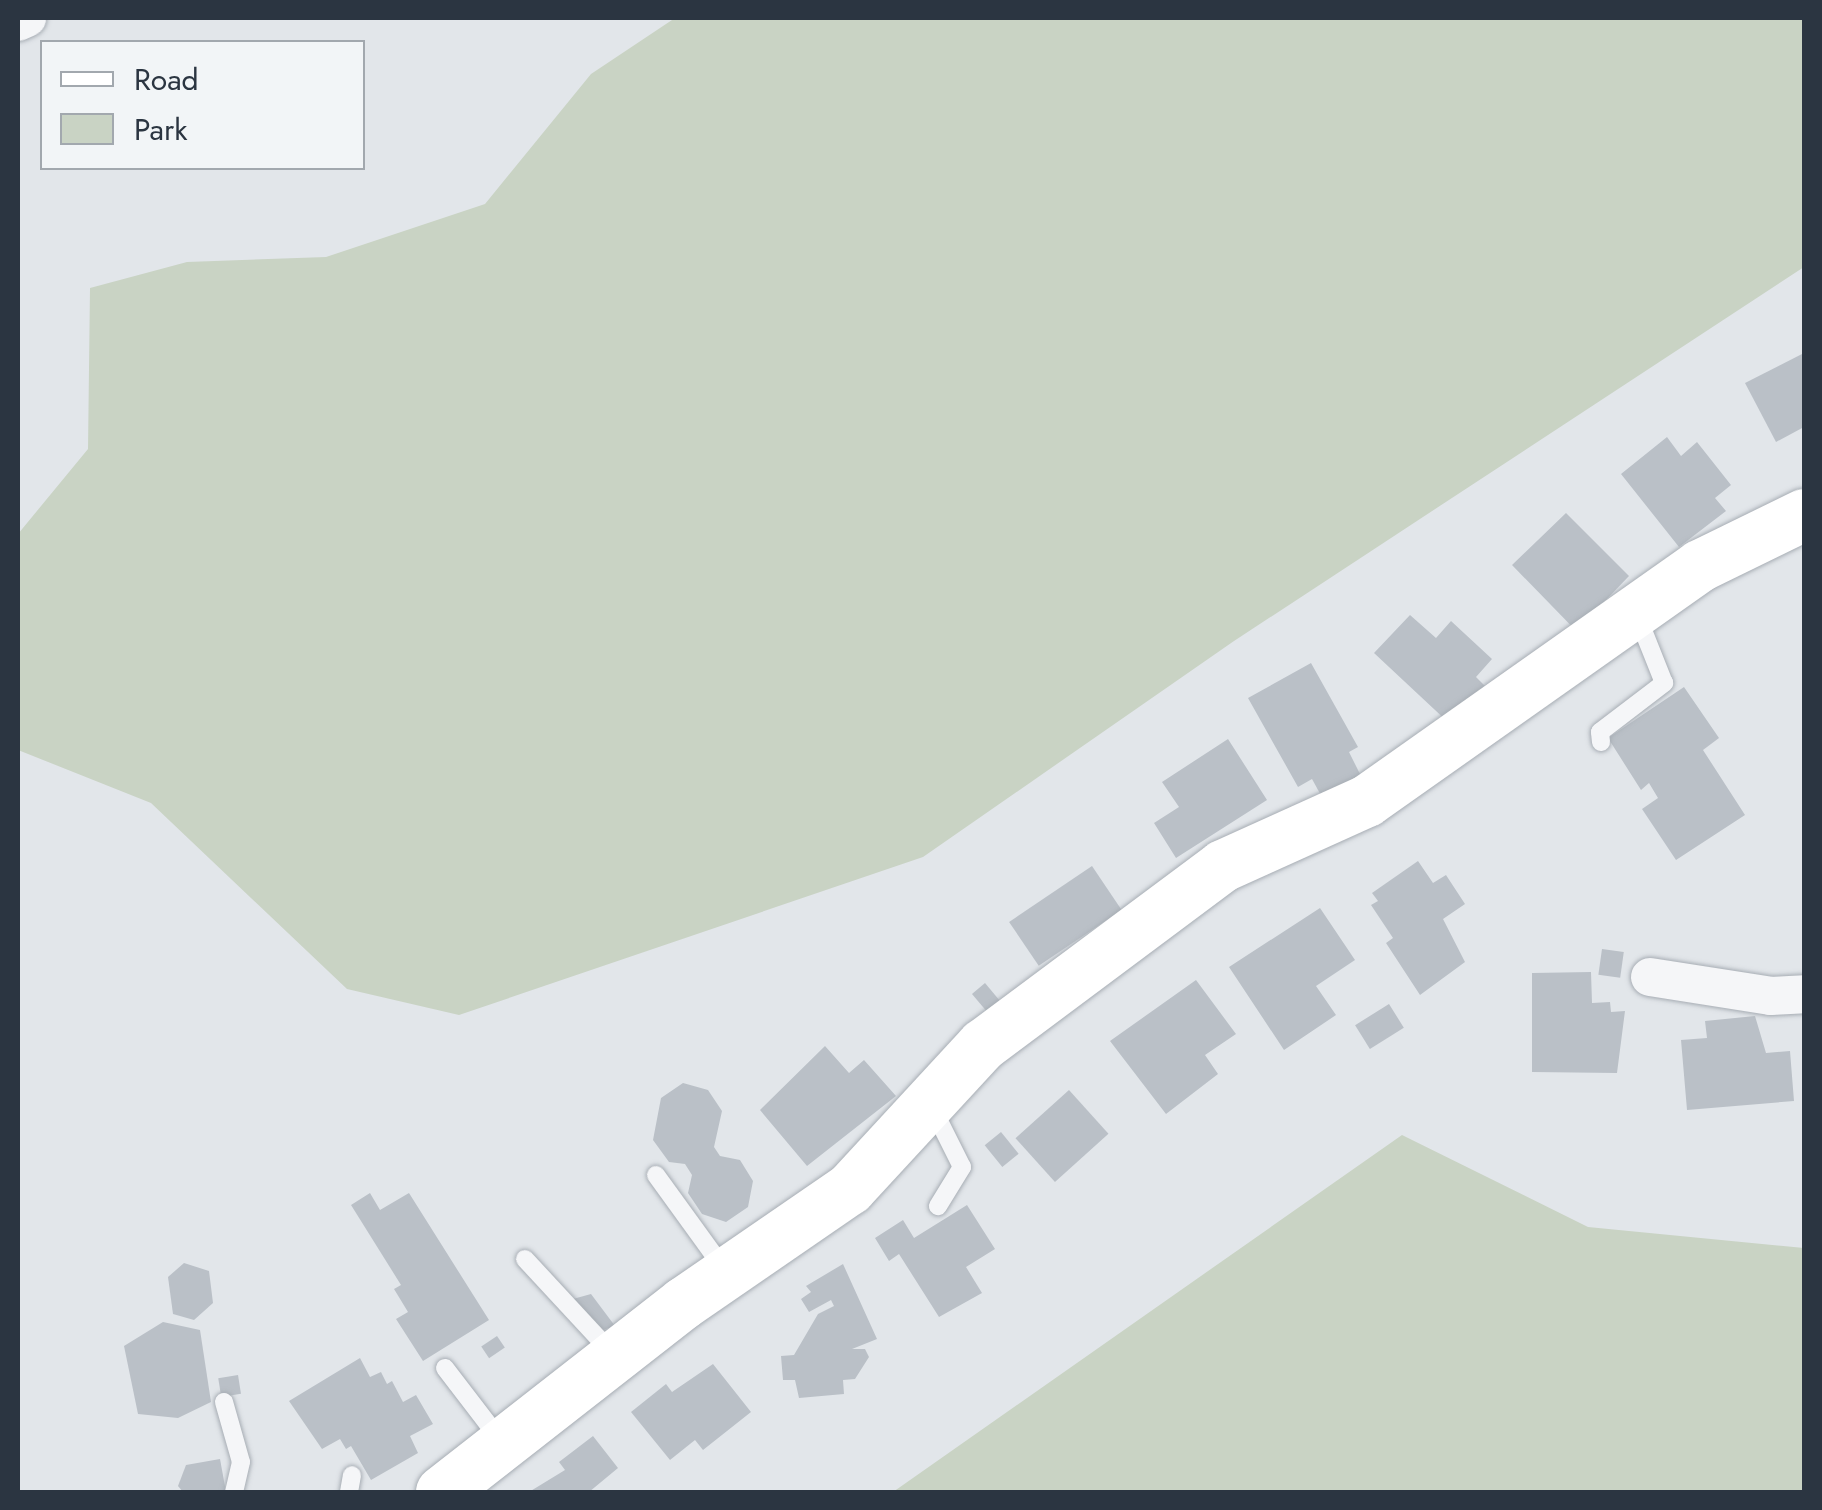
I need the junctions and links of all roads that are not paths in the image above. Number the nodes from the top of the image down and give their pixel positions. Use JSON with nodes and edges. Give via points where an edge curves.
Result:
{"nodes":[{"id":1,"x":28,"y":18,"type":"edge"},
{"id":2,"x":18,"y":22,"type":"edge"},
{"id":3,"x":1804,"y":515,"type":"edge"},
{"id":4,"x":1636,"y":612,"type":"junction"},
{"id":5,"x":1602,"y":742,"type":"dead end"},
{"id":6,"x":1650,"y":977,"type":"dead end"},
{"id":7,"x":1804,"y":994,"type":"edge"},
{"id":8,"x":930,"y":1103,"type":"junction"},
{"id":9,"x":656,"y":1175,"type":"dead end"},
{"id":10,"x":938,"y":1206,"type":"dead end"},
{"id":11,"x":525,"y":1259,"type":"dead end"},
{"id":12,"x":727,"y":1274,"type":"junction"},
{"id":13,"x":616,"y":1358,"type":"junction"},
{"id":14,"x":445,"y":1368,"type":"dead end"},
{"id":15,"x":224,"y":1402,"type":"dead end"},
{"id":16,"x":504,"y":1446,"type":"junction"},
{"id":17,"x":234,"y":1492,"type":"edge"},
{"id":18,"x":442,"y":1492,"type":"edge"}],
"edges":[{"from":1,"to":2,"type":"street"},
{"from":3,"to":4,"type":"main road","via":[[1700,566]]},
{"from":4,"to":5,"type":"lane","via":[[1664,683],[1600,732]]},
{"from":4,"to":8,"type":"main road","via":[[1367,801],[1224,866],[982,1045]]},
{"from":6,"to":7,"type":"street"},
{"from":8,"to":10,"type":"lane","via":[[962,1167]]},
{"from":8,"to":12,"type":"main road","via":[[850,1189]]},
{"from":9,"to":12,"type":"lane"},
{"from":11,"to":13,"type":"lane"},
{"from":12,"to":13,"type":"main road"},
{"from":13,"to":16,"type":"main road"},
{"from":14,"to":16,"type":"lane"},
{"from":15,"to":17,"type":"lane","via":[[241,1462]]},
{"from":16,"to":18,"type":"main road"}]}
